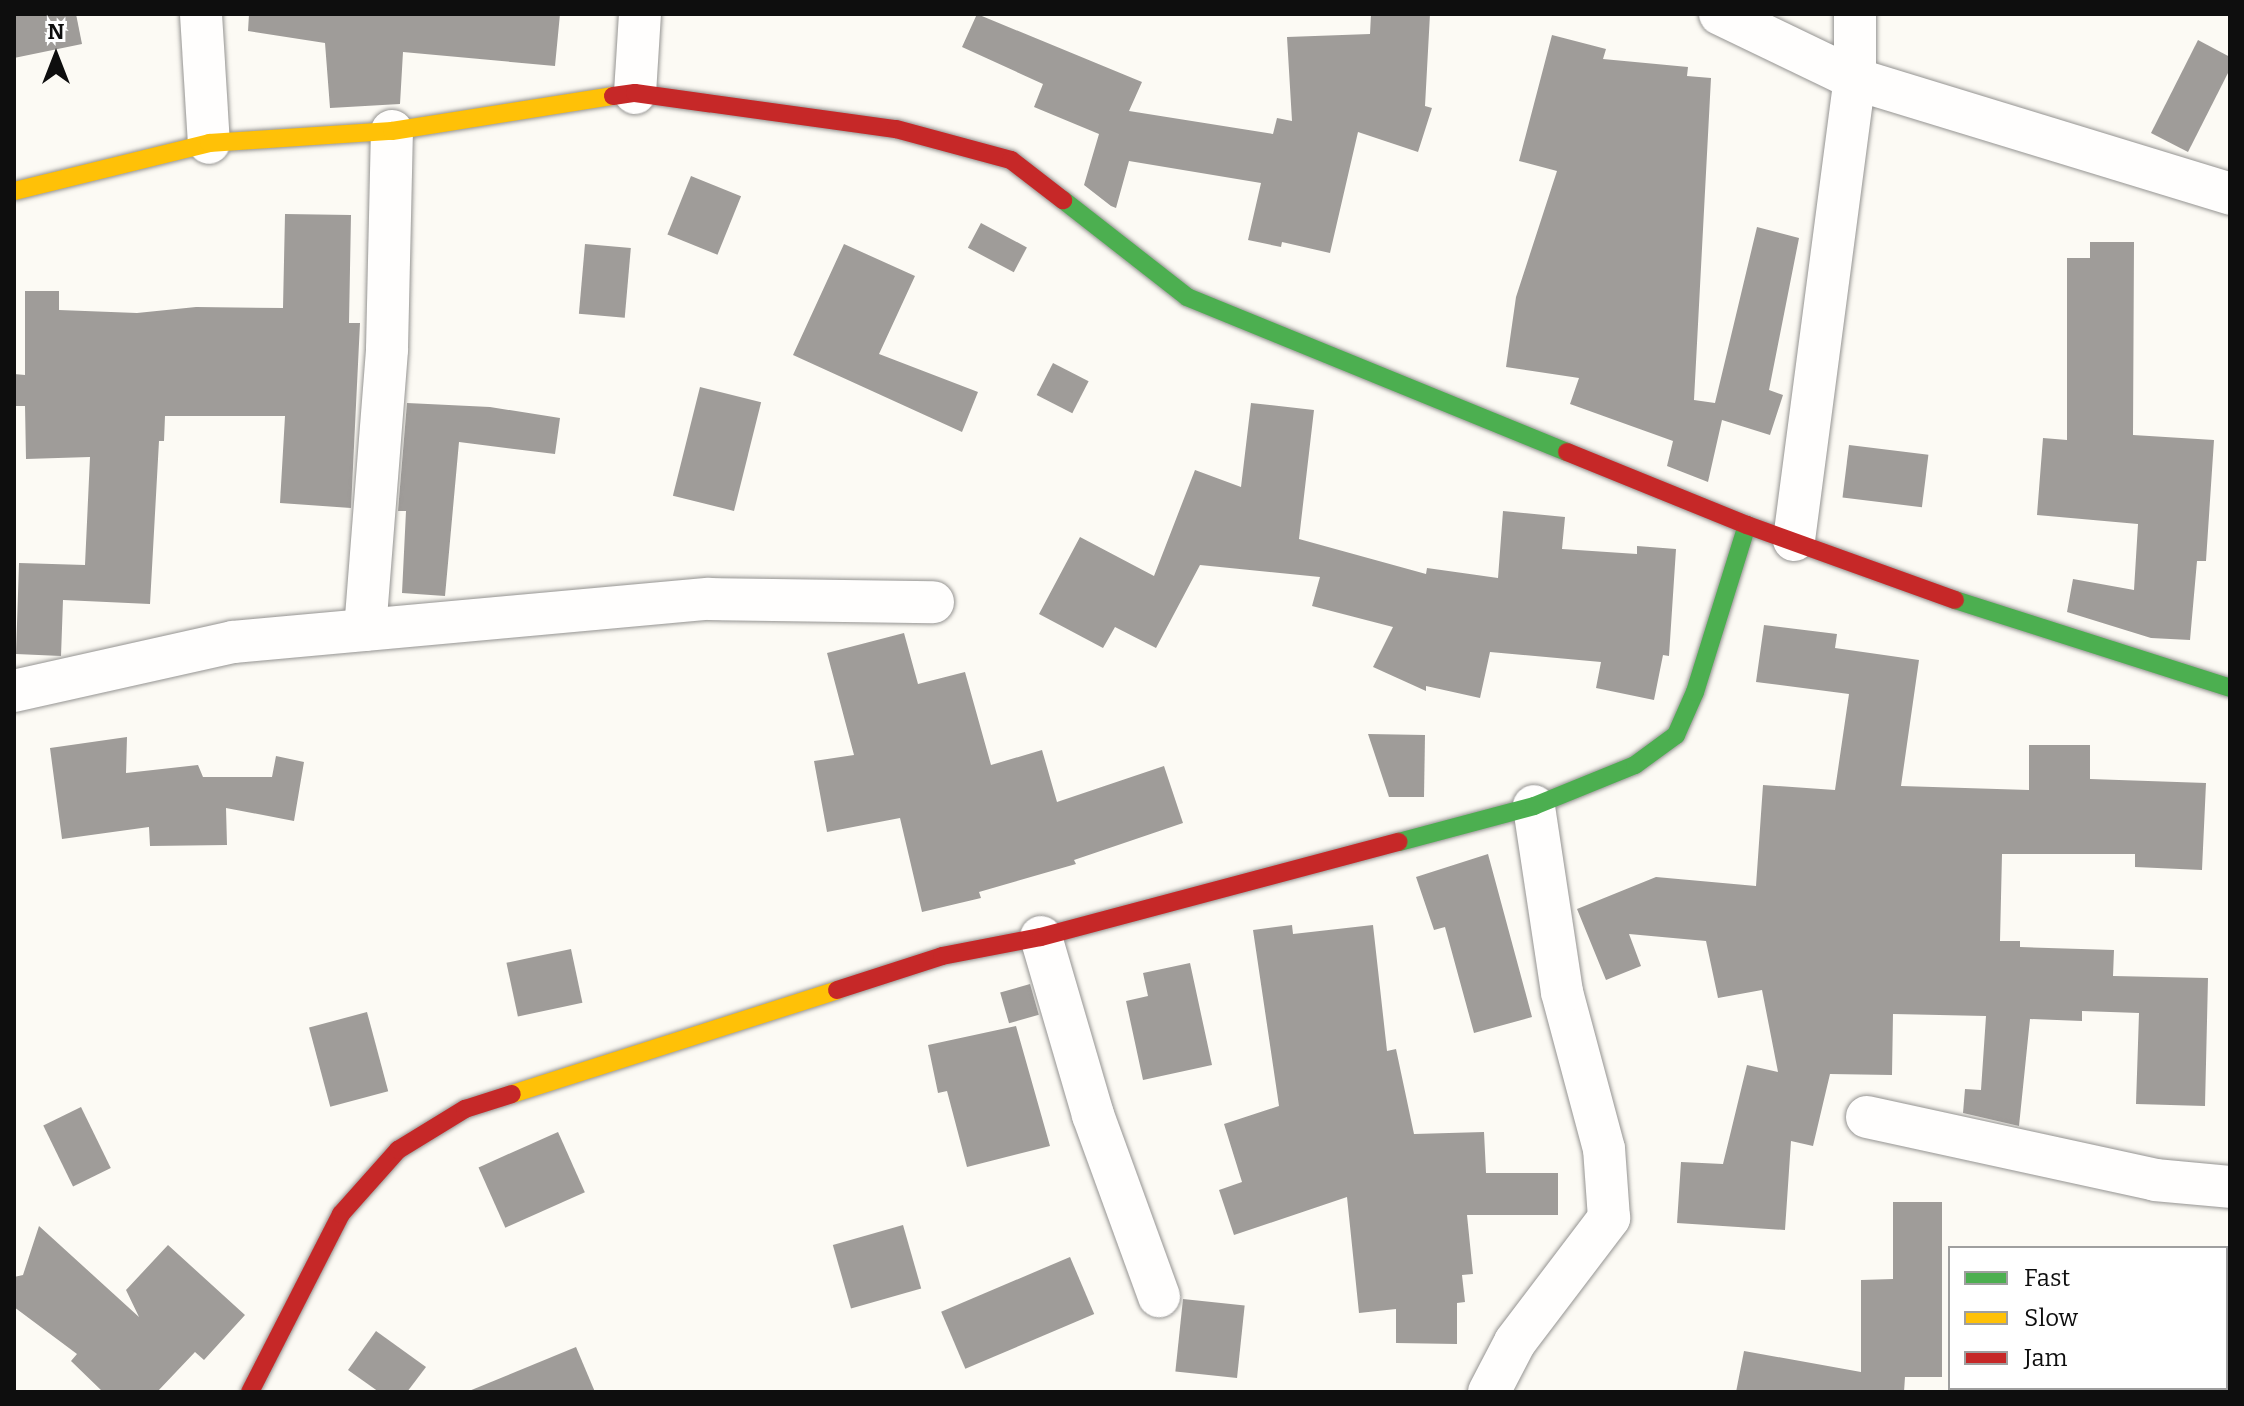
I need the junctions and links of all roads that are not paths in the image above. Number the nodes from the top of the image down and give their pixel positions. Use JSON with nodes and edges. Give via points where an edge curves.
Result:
{"nodes":[{"id":1,"x":201,"y":14,"type":"edge"},
{"id":2,"x":640,"y":14,"type":"edge"},
{"id":3,"x":1720,"y":14,"type":"edge"},
{"id":4,"x":1855,"y":14,"type":"edge"},
{"id":5,"x":1855,"y":79,"type":"junction"},
{"id":6,"x":635,"y":93,"type":"junction"},
{"id":7,"x":392,"y":131,"type":"junction"},
{"id":8,"x":209,"y":143,"type":"junction"},
{"id":9,"x":14,"y":191,"type":"edge"},
{"id":10,"x":2230,"y":194,"type":"edge"},
{"id":11,"x":1747,"y":525,"type":"junction"},
{"id":12,"x":1794,"y":540,"type":"junction"},
{"id":13,"x":933,"y":602,"type":"dead end"},
{"id":14,"x":365,"y":630,"type":"junction"},
{"id":15,"x":2230,"y":688,"type":"edge"},
{"id":16,"x":14,"y":691,"type":"edge"},
{"id":17,"x":1534,"y":806,"type":"junction"},
{"id":18,"x":1041,"y":937,"type":"junction"},
{"id":19,"x":1867,"y":1117,"type":"dead end"},
{"id":20,"x":2230,"y":1187,"type":"edge"},
{"id":21,"x":1159,"y":1296,"type":"dead end"},
{"id":22,"x":250,"y":1392,"type":"edge"},
{"id":23,"x":1489,"y":1392,"type":"edge"}],
"edges":[{"from":1,"to":8,"type":"street"},
{"from":2,"to":6,"type":"street"},
{"from":3,"to":5,"type":"street"},
{"from":4,"to":5,"type":"street"},
{"from":5,"to":10,"type":"street"},
{"from":5,"to":12,"type":"street"},
{"from":6,"to":7,"type":"street"},
{"from":6,"to":11,"type":"street","via":[[896,129],[1011,160],[1187,297]]},
{"from":7,"to":8,"type":"street"},
{"from":7,"to":14,"type":"street","via":[[387,349]]},
{"from":8,"to":9,"type":"street"},
{"from":11,"to":12,"type":"street"},
{"from":11,"to":17,"type":"street","via":[[1695,692],[1676,735],[1635,765]]},
{"from":12,"to":15,"type":"street","via":[[2034,628]]},
{"from":13,"to":14,"type":"street","via":[[709,599]]},
{"from":14,"to":16,"type":"street","via":[[233,642]]},
{"from":17,"to":18,"type":"street"},
{"from":17,"to":23,"type":"street","via":[[1562,992],[1604,1149],[1609,1218],[1515,1342]]},
{"from":18,"to":21,"type":"street","via":[[1093,1115]]},
{"from":18,"to":22,"type":"street","via":[[942,956],[465,1109],[398,1150],[341,1214]]},
{"from":19,"to":20,"type":"street","via":[[2155,1180]]}]}
